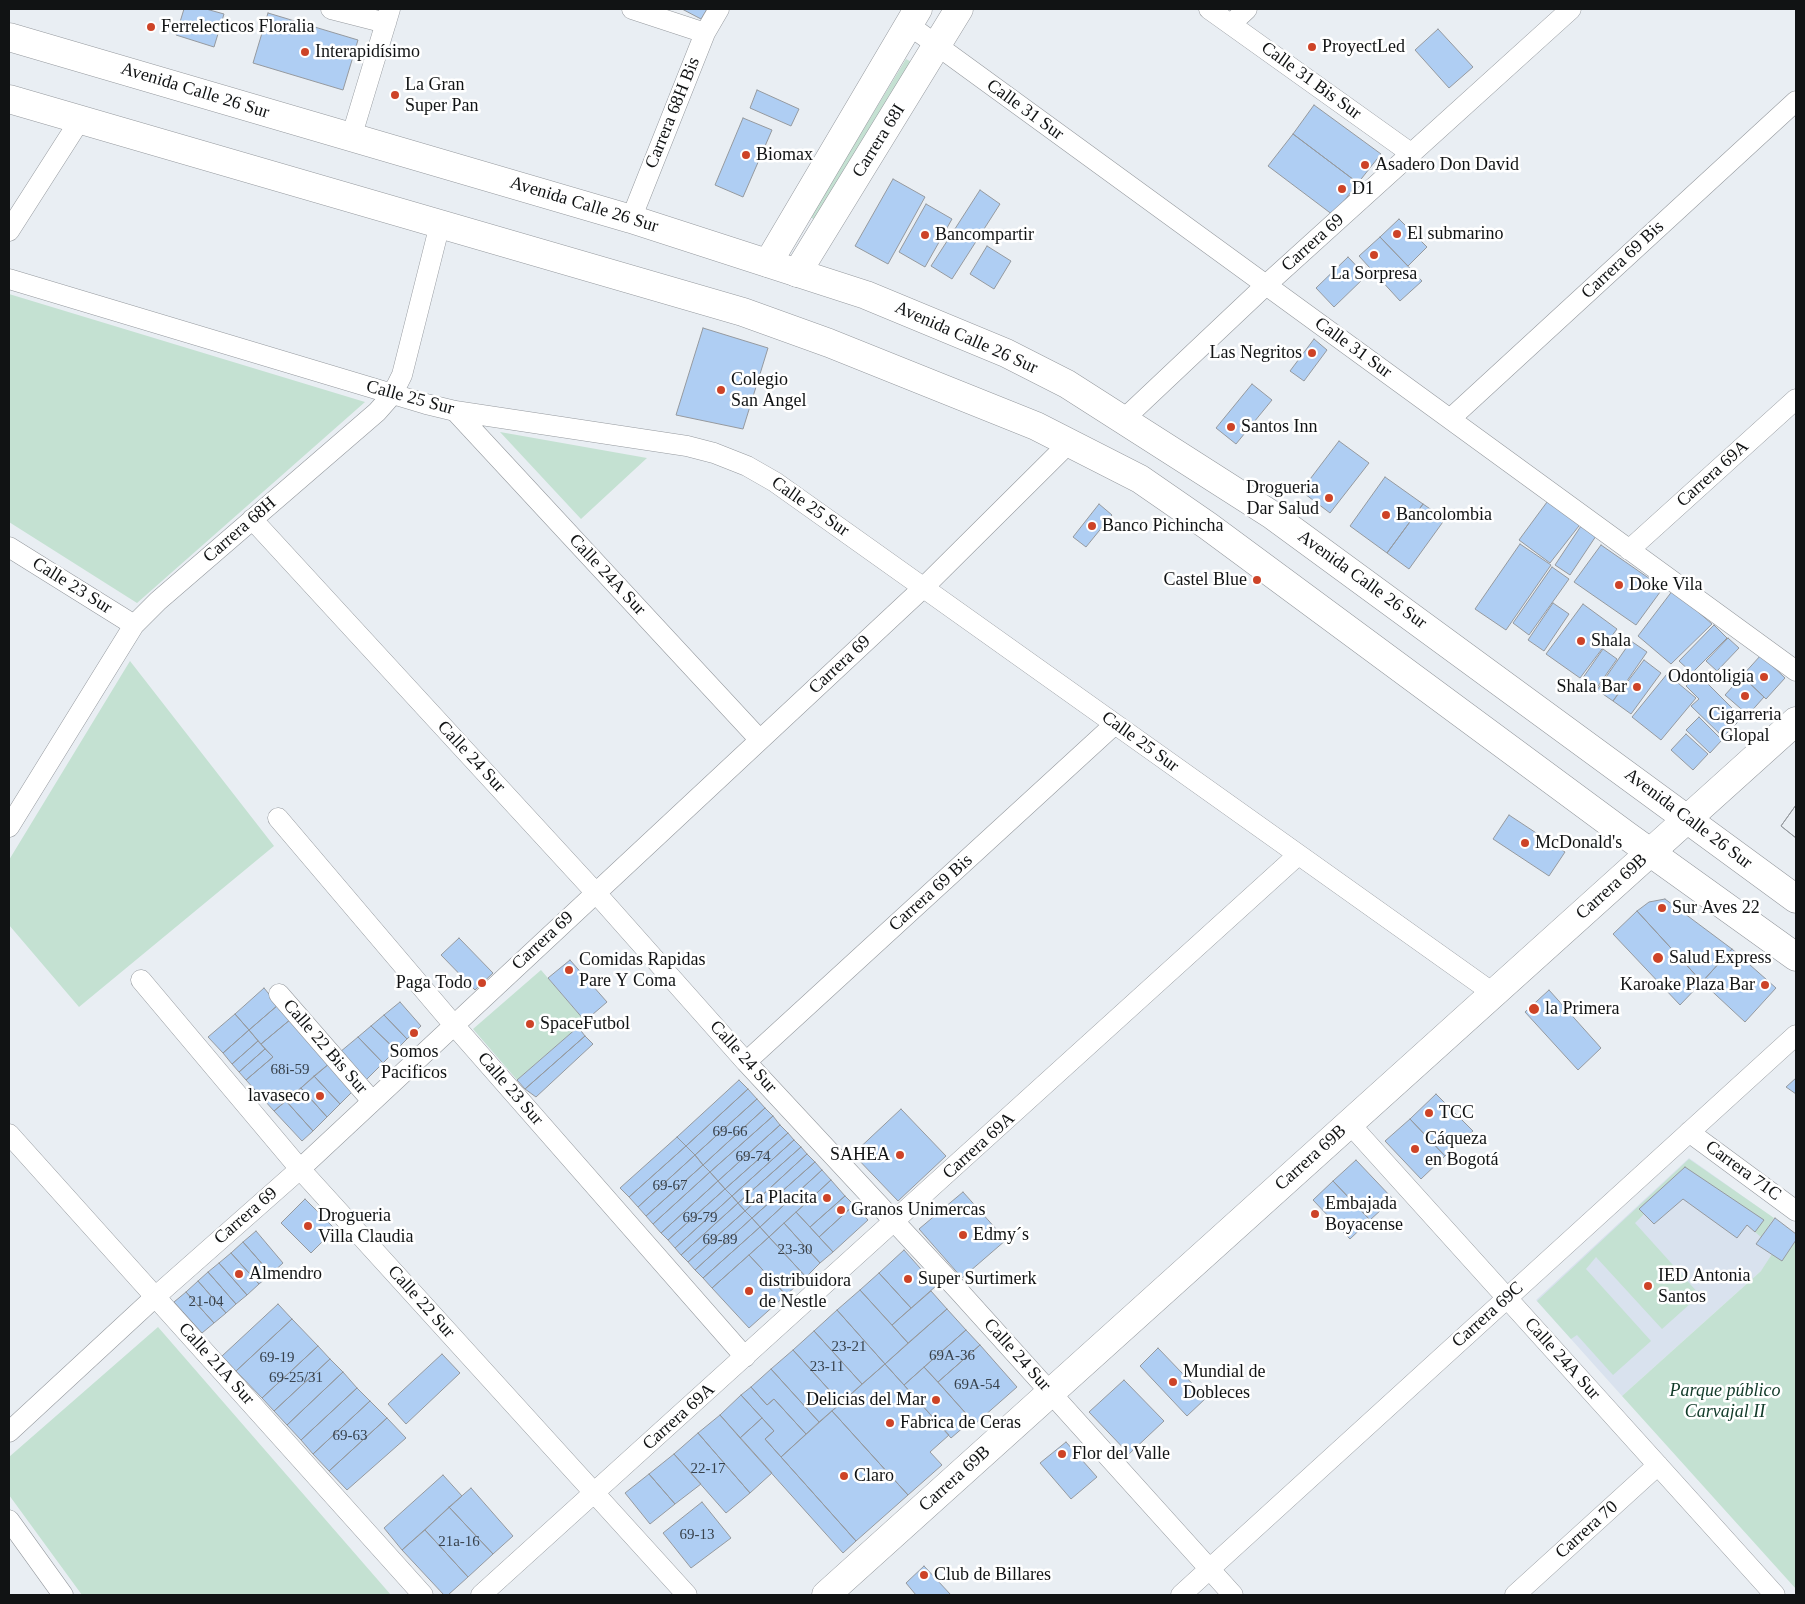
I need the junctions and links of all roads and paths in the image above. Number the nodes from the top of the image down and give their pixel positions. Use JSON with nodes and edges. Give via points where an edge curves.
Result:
{"nodes":[{"id":1,"x":332,"y":9,"type":"edge"},
{"id":2,"x":632,"y":9,"type":"edge"},
{"id":3,"x":719,"y":9,"type":"edge"},
{"id":4,"x":959,"y":9,"type":"edge"},
{"id":5,"x":1209,"y":9,"type":"edge"},
{"id":6,"x":1247,"y":9,"type":"edge"},
{"id":7,"x":1571,"y":9,"type":"edge"},
{"id":8,"x":388,"y":16,"type":"edge"},
{"id":9,"x":914,"y":17,"type":"edge"},
{"id":10,"x":1231,"y":24,"type":"junction"},
{"id":11,"x":705,"y":33,"type":"junction"},
{"id":12,"x":9,"y":37,"type":"edge"},
{"id":13,"x":937,"y":46,"type":"junction"},
{"id":14,"x":9,"y":99,"type":"edge"},
{"id":15,"x":1796,"y":100,"type":"edge"},
{"id":16,"x":80,"y":120,"type":"junction"},
{"id":17,"x":351,"y":138,"type":"junction"},
{"id":18,"x":1412,"y":154,"type":"junction"},
{"id":19,"x":631,"y":219,"type":"junction"},
{"id":20,"x":440,"y":224,"type":"junction"},
{"id":21,"x":9,"y":231,"type":"edge"},
{"id":22,"x":768,"y":263,"type":"junction"},
{"id":23,"x":798,"y":272,"type":"junction"},
{"id":24,"x":9,"y":279,"type":"edge"},
{"id":25,"x":1266,"y":286,"type":"junction"},
{"id":26,"x":392,"y":395,"type":"junction"},
{"id":27,"x":1796,"y":399,"type":"edge"},
{"id":28,"x":455,"y":411,"type":"junction"},
{"id":29,"x":1124,"y":419,"type":"junction"},
{"id":30,"x":1450,"y":419,"type":"junction"},
{"id":31,"x":1070,"y":442,"type":"junction"},
{"id":32,"x":252,"y":519,"type":"junction"},
{"id":33,"x":9,"y":547,"type":"edge"},
{"id":34,"x":1629,"y":550,"type":"junction"},
{"id":35,"x":924,"y":588,"type":"junction"},
{"id":36,"x":134,"y":625,"type":"junction"},
{"id":37,"x":1796,"y":671,"type":"edge"},
{"id":38,"x":1796,"y":721,"type":"edge"},
{"id":39,"x":1115,"y":724,"type":"junction"},
{"id":40,"x":760,"y":740,"type":"junction"},
{"id":41,"x":278,"y":818,"type":"dead end"},
{"id":42,"x":1689,"y":819,"type":"junction"},
{"id":43,"x":9,"y":827,"type":"edge"},
{"id":44,"x":1650,"y":853,"type":"junction"},
{"id":45,"x":1298,"y":855,"type":"junction"},
{"id":46,"x":596,"y":893,"type":"junction"},
{"id":47,"x":1796,"y":899,"type":"edge"},
{"id":48,"x":1796,"y":957,"type":"edge"},
{"id":49,"x":140,"y":980,"type":"dead end"},
{"id":50,"x":279,"y":994,"type":"dead end"},
{"id":51,"x":1493,"y":994,"type":"junction"},
{"id":52,"x":453,"y":1024,"type":"junction"},
{"id":53,"x":1796,"y":1035,"type":"edge"},
{"id":54,"x":746,"y":1062,"type":"junction"},
{"id":55,"x":372,"y":1101,"type":"junction"},
{"id":56,"x":1349,"y":1123,"type":"junction"},
{"id":57,"x":1689,"y":1132,"type":"junction"},
{"id":58,"x":9,"y":1134,"type":"edge"},
{"id":59,"x":300,"y":1169,"type":"junction"},
{"id":60,"x":1796,"y":1210,"type":"edge"},
{"id":61,"x":896,"y":1222,"type":"junction"},
{"id":62,"x":155,"y":1297,"type":"junction"},
{"id":63,"x":1507,"y":1298,"type":"junction"},
{"id":64,"x":745,"y":1357,"type":"junction"},
{"id":65,"x":1051,"y":1392,"type":"junction"},
{"id":66,"x":9,"y":1432,"type":"edge"},
{"id":67,"x":1658,"y":1465,"type":"junction"},
{"id":68,"x":594,"y":1493,"type":"junction"},
{"id":69,"x":9,"y":1520,"type":"edge"},
{"id":70,"x":1210,"y":1569,"type":"junction"},
{"id":71,"x":63,"y":1595,"type":"edge"},
{"id":72,"x":423,"y":1595,"type":"edge"},
{"id":73,"x":481,"y":1595,"type":"edge"},
{"id":74,"x":687,"y":1595,"type":"edge"},
{"id":75,"x":826,"y":1595,"type":"edge"},
{"id":76,"x":1181,"y":1595,"type":"edge"},
{"id":77,"x":1233,"y":1595,"type":"edge"},
{"id":78,"x":1515,"y":1595,"type":"edge"},
{"id":79,"x":1775,"y":1595,"type":"edge"}],
"edges":[{"from":1,"to":8,"type":"street"},
{"from":2,"to":11,"type":"street"},
{"from":3,"to":11,"type":"street","name":"Carrera 68H Bis"},
{"from":4,"to":13,"type":"main road","name":"Carrera 68I"},
{"from":5,"to":10,"type":"street","name":"Calle 31 Bis Sur"},
{"from":6,"to":10,"type":"street"},
{"from":7,"to":18,"type":"street","name":"Carrera 69"},
{"from":8,"to":17,"type":"street"},
{"from":9,"to":13,"type":"street","name":"Calle 31 Sur"},
{"from":9,"to":22,"type":"main road","name":"Carrera 68I"},
{"from":10,"to":18,"type":"street","name":"Calle 31 Bis Sur"},
{"from":11,"to":19,"type":"street","name":"Carrera 68H Bis"},
{"from":12,"to":17,"type":"main road","name":"Avenida Calle 26 Sur"},
{"from":13,"to":23,"type":"main road","name":"Carrera 68I"},
{"from":13,"to":25,"type":"street","name":"Calle 31 Sur"},
{"from":14,"to":16,"type":"main road"},
{"from":15,"to":30,"type":"street","name":"Carrera 69 Bis"},
{"from":16,"to":20,"type":"main road"},
{"from":16,"to":21,"type":"street"},
{"from":17,"to":19,"type":"main road","name":"Avenida Calle 26 Sur"},
{"from":18,"to":25,"type":"street","name":"Carrera 69"},
{"from":19,"to":22,"type":"main road","name":"Avenida Calle 26 Sur"},
{"from":20,"to":26,"type":"street","name":"Carrera 68H","via":[[402,376]]},
{"from":20,"to":31,"type":"main road","via":[[743,312],[873,360]]},
{"from":22,"to":23,"type":"main road","name":"Avenida Calle 26 Sur"},
{"from":23,"to":29,"type":"main road","name":"Avenida Calle 26 Sur","via":[[866,295],[1006,353],[1067,384]]},
{"from":24,"to":26,"type":"street","name":"Calle 25 Sur"},
{"from":25,"to":29,"type":"street","name":"Carrera 69"},
{"from":25,"to":30,"type":"street","name":"Calle 31 Sur"},
{"from":26,"to":28,"type":"street","name":"Calle 25 Sur"},
{"from":26,"to":32,"type":"street","name":"Carrera 68H","via":[[377,412]]},
{"from":27,"to":34,"type":"street","name":"Carrera 69A"},
{"from":28,"to":35,"type":"street","name":"Calle 25 Sur","via":[[687,446],[714,453],[775,482]]},
{"from":28,"to":40,"type":"street","name":"Calle 24A Sur"},
{"from":29,"to":42,"type":"main road","name":"Avenida Calle 26 Sur","via":[[1272,515]]},
{"from":30,"to":34,"type":"street","name":"Calle 31 Sur"},
{"from":31,"to":35,"type":"street","name":"Carrera 69"},
{"from":31,"to":44,"type":"main road","via":[[1140,479],[1208,526]]},
{"from":32,"to":36,"type":"street","name":"Carrera 68H"},
{"from":32,"to":46,"type":"street","name":"Calle 24 Sur"},
{"from":33,"to":36,"type":"street","name":"Calle 23 Sur"},
{"from":34,"to":37,"type":"street","name":"Calle 31 Sur"},
{"from":35,"to":39,"type":"street","name":"Calle 25 Sur"},
{"from":35,"to":40,"type":"street","name":"Carrera 69"},
{"from":36,"to":43,"type":"street","name":"Carrera 68H"},
{"from":38,"to":42,"type":"main road","name":"Carrera 69B"},
{"from":39,"to":45,"type":"street","name":"Calle 25 Sur"},
{"from":39,"to":54,"type":"street","name":"Carrera 69 Bis"},
{"from":40,"to":46,"type":"street","name":"Carrera 69"},
{"from":41,"to":52,"type":"street","name":"Calle 23 Sur"},
{"from":42,"to":44,"type":"main road","name":"Carrera 69B"},
{"from":42,"to":47,"type":"main road","name":"Avenida Calle 26 Sur"},
{"from":44,"to":48,"type":"main road"},
{"from":44,"to":51,"type":"main road","name":"Carrera 69B"},
{"from":45,"to":51,"type":"street","name":"Calle 25 Sur"},
{"from":45,"to":61,"type":"street","name":"Carrera 69A"},
{"from":46,"to":52,"type":"street","name":"Carrera 69"},
{"from":46,"to":54,"type":"street","name":"Calle 24 Sur"},
{"from":49,"to":59,"type":"street","name":"Calle 22 Sur"},
{"from":50,"to":55,"type":"street","name":"Calle 22 Bis Sur"},
{"from":51,"to":56,"type":"main road","name":"Carrera 69B"},
{"from":52,"to":55,"type":"street","name":"Carrera 69"},
{"from":52,"to":64,"type":"street","name":"Calle 23 Sur"},
{"from":53,"to":57,"type":"street","name":"Carrera 69C"},
{"from":54,"to":61,"type":"street","name":"Calle 24 Sur"},
{"from":55,"to":59,"type":"street","name":"Carrera 69"},
{"from":56,"to":63,"type":"street","name":"Calle 24A Sur"},
{"from":56,"to":65,"type":"main road","name":"Carrera 69B"},
{"from":57,"to":60,"type":"street","name":"Carrera 71C"},
{"from":57,"to":63,"type":"street","name":"Carrera 69C"},
{"from":58,"to":62,"type":"street","name":"Calle 21A Sur"},
{"from":59,"to":62,"type":"street","name":"Carrera 69"},
{"from":59,"to":68,"type":"street","name":"Calle 22 Sur"},
{"from":61,"to":64,"type":"street","name":"Carrera 69A"},
{"from":61,"to":65,"type":"street","name":"Calle 24 Sur"},
{"from":62,"to":66,"type":"street","name":"Carrera 69"},
{"from":62,"to":72,"type":"street","name":"Calle 21A Sur"},
{"from":63,"to":67,"type":"street","name":"Calle 24A Sur"},
{"from":63,"to":70,"type":"street","name":"Carrera 69C"},
{"from":64,"to":68,"type":"street","name":"Carrera 69A"},
{"from":65,"to":70,"type":"street","name":"Calle 24 Sur"},
{"from":65,"to":75,"type":"main road","name":"Carrera 69B"},
{"from":67,"to":78,"type":"street","name":"Carrera 70"},
{"from":67,"to":79,"type":"street","name":"Calle 24A Sur"},
{"from":68,"to":73,"type":"street","name":"Carrera 69A"},
{"from":68,"to":74,"type":"street","name":"Calle 22 Sur"},
{"from":69,"to":71,"type":"street"},
{"from":70,"to":76,"type":"street","name":"Carrera 69C"},
{"from":70,"to":77,"type":"street","name":"Calle 24 Sur"}]}
